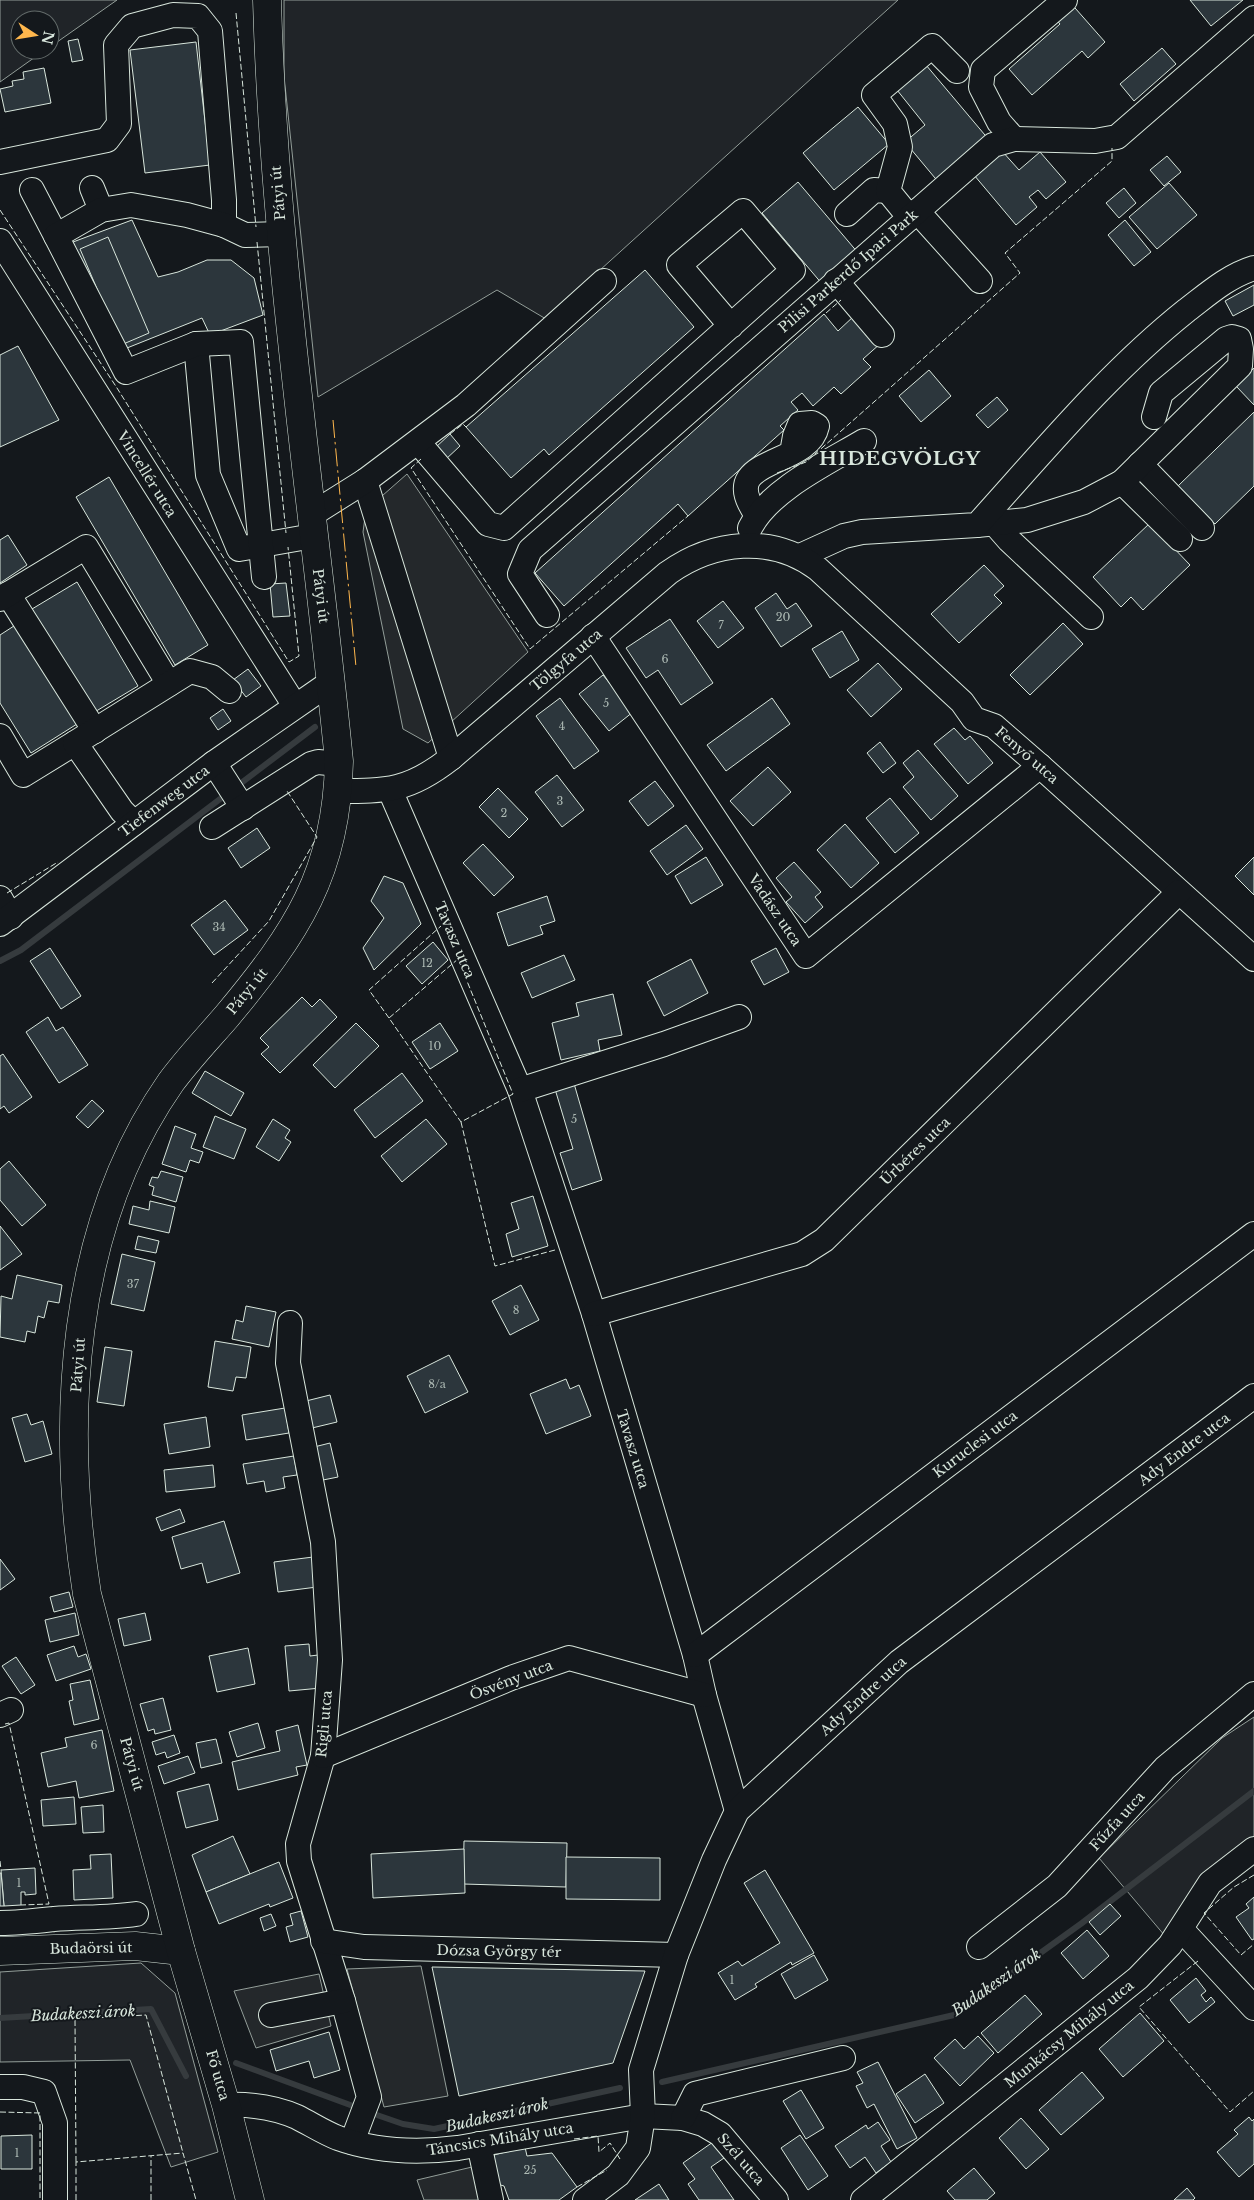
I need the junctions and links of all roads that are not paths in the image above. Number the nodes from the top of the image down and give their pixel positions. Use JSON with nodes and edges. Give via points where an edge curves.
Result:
{"nodes":[{"id":1,"x":267,"y":0,"type":"edge"},
{"id":2,"x":1065,"y":0,"type":"edge"},
{"id":3,"x":1254,"y":18,"type":"edge"},
{"id":4,"x":957,"y":71,"type":"dead end"},
{"id":5,"x":1014,"y":139,"type":"junction"},
{"id":6,"x":0,"y":162,"type":"edge"},
{"id":7,"x":92,"y":188,"type":"dead end"},
{"id":8,"x":32,"y":190,"type":"dead end"},
{"id":9,"x":888,"y":191,"type":"junction"},
{"id":10,"x":101,"y":210,"type":"junction"},
{"id":11,"x":847,"y":214,"type":"dead end"},
{"id":12,"x":914,"y":214,"type":"junction"},
{"id":13,"x":224,"y":225,"type":"junction"},
{"id":14,"x":282,"y":234,"type":"junction"},
{"id":15,"x":56,"y":236,"type":"junction"},
{"id":16,"x":0,"y":241,"type":"edge"},
{"id":17,"x":1254,"y":268,"type":"edge"},
{"id":18,"x":604,"y":281,"type":"dead end"},
{"id":19,"x":980,"y":281,"type":"dead end"},
{"id":20,"x":836,"y":282,"type":"junction"},
{"id":21,"x":731,"y":326,"type":"junction"},
{"id":22,"x":882,"y":335,"type":"dead end"},
{"id":23,"x":196,"y":344,"type":"junction"},
{"id":24,"x":1154,"y":417,"type":"dead end"},
{"id":25,"x":864,"y":441,"type":"dead end"},
{"id":26,"x":418,"y":442,"type":"junction"},
{"id":27,"x":792,"y":453,"type":"dead end"},
{"id":28,"x":1140,"y":464,"type":"junction"},
{"id":29,"x":366,"y":481,"type":"junction"},
{"id":30,"x":1122,"y":482,"type":"junction"},
{"id":31,"x":757,"y":515,"type":"junction"},
{"id":32,"x":986,"y":525,"type":"junction"},
{"id":33,"x":312,"y":526,"type":"junction"},
{"id":34,"x":1202,"y":528,"type":"dead end"},
{"id":35,"x":1180,"y":539,"type":"dead end"},
{"id":36,"x":261,"y":543,"type":"junction"},
{"id":37,"x":742,"y":546,"type":"junction"},
{"id":38,"x":800,"y":556,"type":"junction"},
{"id":39,"x":264,"y":578,"type":"dead end"},
{"id":40,"x":4,"y":597,"type":"edge"},
{"id":41,"x":547,"y":615,"type":"dead end"},
{"id":42,"x":1091,"y":617,"type":"dead end"},
{"id":43,"x":593,"y":636,"type":"junction"},
{"id":44,"x":331,"y":682,"type":"junction"},
{"id":45,"x":169,"y":684,"type":"junction"},
{"id":46,"x":229,"y":691,"type":"dead end"},
{"id":47,"x":295,"y":706,"type":"junction"},
{"id":48,"x":0,"y":736,"type":"edge"},
{"id":49,"x":85,"y":737,"type":"junction"},
{"id":50,"x":451,"y":758,"type":"junction"},
{"id":51,"x":214,"y":763,"type":"junction"},
{"id":52,"x":339,"y":764,"type":"junction"},
{"id":53,"x":1040,"y":766,"type":"junction"},
{"id":54,"x":390,"y":790,"type":"junction"},
{"id":55,"x":337,"y":791,"type":"junction"},
{"id":56,"x":243,"y":808,"type":"junction"},
{"id":57,"x":134,"y":823,"type":"junction"},
{"id":58,"x":212,"y":827,"type":"dead end"},
{"id":59,"x":1179,"y":892,"type":"junction"},
{"id":60,"x":4,"y":913,"type":"edge"},
{"id":61,"x":1254,"y":959,"type":"edge"},
{"id":62,"x":740,"y":1016,"type":"dead end"},
{"id":63,"x":520,"y":1090,"type":"junction"},
{"id":64,"x":1254,"y":1234,"type":"edge"},
{"id":65,"x":594,"y":1314,"type":"junction"},
{"id":66,"x":290,"y":1323,"type":"dead end"},
{"id":67,"x":1254,"y":1396,"type":"edge"},
{"id":68,"x":695,"y":1655,"type":"junction"},
{"id":69,"x":1254,"y":1694,"type":"edge"},
{"id":70,"x":704,"y":1695,"type":"junction"},
{"id":71,"x":324,"y":1756,"type":"junction"},
{"id":72,"x":738,"y":1811,"type":"junction"},
{"id":73,"x":1254,"y":1849,"type":"edge"},
{"id":74,"x":136,"y":1914,"type":"dead end"},
{"id":75,"x":0,"y":1923,"type":"edge"},
{"id":76,"x":1182,"y":1930,"type":"junction"},
{"id":77,"x":322,"y":1940,"type":"junction"},
{"id":78,"x":980,"y":1947,"type":"dead end"},
{"id":79,"x":0,"y":1951,"type":"edge"},
{"id":80,"x":181,"y":1951,"type":"junction"},
{"id":81,"x":676,"y":1955,"type":"junction"},
{"id":82,"x":343,"y":2001,"type":"junction"},
{"id":83,"x":1254,"y":2008,"type":"edge"},
{"id":84,"x":271,"y":2015,"type":"dead end"},
{"id":85,"x":842,"y":2058,"type":"dead end"},
{"id":86,"x":0,"y":2087,"type":"edge"},
{"id":87,"x":226,"y":2105,"type":"junction"},
{"id":88,"x":643,"y":2116,"type":"junction"},
{"id":89,"x":683,"y":2118,"type":"junction"},
{"id":90,"x":352,"y":2142,"type":"junction"},
{"id":91,"x":479,"y":2144,"type":"junction"},
{"id":92,"x":55,"y":2200,"type":"edge"},
{"id":93,"x":250,"y":2200,"type":"edge"},
{"id":94,"x":491,"y":2200,"type":"edge"},
{"id":95,"x":585,"y":2200,"type":"edge"},
{"id":96,"x":776,"y":2200,"type":"edge"},
{"id":97,"x":863,"y":2200,"type":"edge"}],
"edges":[{"from":1,"to":14,"type":"main road","name":"Pátyi út","via":[[269,84]]},
{"from":2,"to":5,"type":"street","via":[[983,70],[981,87],[999,122]]},
{"from":3,"to":5,"type":"street","name":"Pilisi Parkerdő Ipari Park","via":[[1117,137],[1095,141]]},
{"from":4,"to":9,"type":"street","via":[[932,46],[874,95],[895,124],[900,147]]},
{"from":5,"to":12,"type":"street","name":"Pilisi Parkerdő Ipari Park","via":[[993,145]]},
{"from":6,"to":13,"type":"street","via":[[106,140],[119,124],[116,45],[132,26],[173,15],[198,16],[210,31]]},
{"from":7,"to":10,"type":"street"},
{"from":8,"to":15,"type":"street"},
{"from":9,"to":11,"type":"street","via":[[874,190]]},
{"from":9,"to":12,"type":"street"},
{"from":10,"to":13,"type":"street","via":[[131,205]]},
{"from":10,"to":15,"type":"street"},
{"from":12,"to":19,"type":"street"},
{"from":12,"to":20,"type":"street","name":"Pilisi Parkerdő Ipari Park"},
{"from":13,"to":14,"type":"street","via":[[245,235]]},
{"from":14,"to":33,"type":"main road","name":"Pátyi út"},
{"from":15,"to":23,"type":"street","via":[[126,372]]},
{"from":16,"to":47,"type":"street","name":"Vincellér utca"},
{"from":17,"to":32,"type":"street","via":[[1221,284],[1149,341],[1115,373]]},
{"from":18,"to":26,"type":"street","via":[[495,382]]},
{"from":20,"to":22,"type":"street"},
{"from":20,"to":41,"type":"street","name":"Pilisi Parkerdő Ipari Park","via":[[530,550],[520,574]]},
{"from":21,"to":21,"type":"street","via":[[794,270],[744,212],[679,265]]},
{"from":21,"to":26,"type":"street","via":[[504,528],[488,524]]},
{"from":23,"to":36,"type":"street","via":[[208,475],[239,548]]},
{"from":23,"to":36,"type":"street","via":[[241,342]]},
{"from":24,"to":28,"type":"street","via":[[1161,393],[1226,339],[1239,340],[1240,366]]},
{"from":25,"to":31,"type":"street","via":[[810,473]]},
{"from":26,"to":29,"type":"street"},
{"from":27,"to":31,"type":"street","via":[[752,473],[745,486],[747,501]]},
{"from":28,"to":30,"type":"street"},
{"from":28,"to":34,"type":"street"},
{"from":29,"to":33,"type":"street"},
{"from":29,"to":50,"type":"street"},
{"from":30,"to":32,"type":"street","via":[[1084,502],[1027,520]]},
{"from":30,"to":35,"type":"street"},
{"from":31,"to":37,"type":"street"},
{"from":32,"to":38,"type":"street","via":[[862,532],[844,536]]},
{"from":32,"to":42,"type":"street","via":[[1009,540]]},
{"from":33,"to":36,"type":"street"},
{"from":33,"to":44,"type":"main road","name":"Pátyi út"},
{"from":36,"to":39,"type":"street"},
{"from":37,"to":38,"type":"street","name":"Tölgyfa utca","via":[[782,550]]},
{"from":37,"to":43,"type":"street","name":"Tölgyfa utca","via":[[715,549],[678,566]]},
{"from":38,"to":53,"type":"street","name":"Fenyő utca","via":[[956,696],[974,719],[994,726]]},
{"from":40,"to":45,"type":"street","via":[[86,547]]},
{"from":40,"to":49,"type":"street"},
{"from":43,"to":50,"type":"street","name":"Tölgyfa utca"},
{"from":43,"to":53,"type":"street","name":"Vadász utca","via":[[806,956]]},
{"from":44,"to":47,"type":"street","name":"Tiefenweg utca"},
{"from":44,"to":52,"type":"main road","name":"Pátyi út"},
{"from":45,"to":46,"type":"street","via":[[190,671],[212,677]]},
{"from":45,"to":49,"type":"street"},
{"from":47,"to":51,"type":"street","name":"Tiefenweg utca"},
{"from":48,"to":49,"type":"street","via":[[24,775]]},
{"from":49,"to":57,"type":"street","via":[[122,812]]},
{"from":50,"to":54,"type":"street","name":"Tölgyfa utca","via":[[426,777]]},
{"from":51,"to":56,"type":"street"},
{"from":51,"to":57,"type":"street","name":"Tiefenweg utca"},
{"from":52,"to":55,"type":"main road","name":"Pátyi út"},
{"from":52,"to":56,"type":"street","via":[[311,764]]},
{"from":53,"to":59,"type":"street","name":"Fenyő utca"},
{"from":54,"to":55,"type":"street","name":"Tölgyfa utca"},
{"from":54,"to":63,"type":"street","name":"Tavasz utca"},
{"from":55,"to":80,"type":"main road","name":"Pátyi út","via":[[326,860],[303,912],[279,951],[172,1082],[134,1144],[112,1194],[96,1245],[81,1330],[74,1472],[78,1536],[87,1594]]},
{"from":56,"to":58,"type":"street"},
{"from":57,"to":60,"type":"street","name":"Tiefenweg utca"},
{"from":59,"to":61,"type":"street","name":"Fenyő utca"},
{"from":59,"to":65,"type":"street","name":"Úrbéres utca","via":[[824,1240],[802,1254]]},
{"from":62,"to":63,"type":"street"},
{"from":63,"to":65,"type":"street","name":"Tavasz utca"},
{"from":64,"to":68,"type":"street","name":"Kuruclesi utca"},
{"from":65,"to":68,"type":"street","name":"Tavasz utca"},
{"from":66,"to":71,"type":"street","name":"Rigli utca","via":[[288,1363],[323,1542],[330,1660]]},
{"from":67,"to":72,"type":"street","name":"Ady Endre utca","via":[[899,1662]]},
{"from":68,"to":70,"type":"street","name":"Tavasz utca"},
{"from":69,"to":78,"type":"street","name":"Fűzfa utca","via":[[1165,1768],[1057,1886]]},
{"from":70,"to":71,"type":"street","name":"Ösvény utca","via":[[569,1658],[511,1678]]},
{"from":70,"to":72,"type":"street","name":"Tavasz utca"},
{"from":71,"to":77,"type":"street","name":"Rigli utca","via":[[298,1844],[299,1861]]},
{"from":72,"to":81,"type":"street","name":"Ady Endre utca","via":[[714,1860]]},
{"from":73,"to":76,"type":"street","name":"Munkácsy Mihály utca","via":[[1210,1883]]},
{"from":74,"to":75,"type":"street"},
{"from":76,"to":83,"type":"street"},
{"from":76,"to":97,"type":"street","name":"Munkácsy Mihály utca","via":[[1138,1978]]},
{"from":77,"to":81,"type":"street","name":"Dózsa György tér","via":[[364,1947]]},
{"from":77,"to":82,"type":"street","name":"Rigli utca"},
{"from":79,"to":80,"type":"main road","name":"Budaörsi út","via":[[135,1946]]},
{"from":80,"to":87,"type":"main road","name":"Fő utca"},
{"from":81,"to":88,"type":"street","name":"Ady Endre utca","via":[[641,2070]]},
{"from":82,"to":84,"type":"street"},
{"from":82,"to":90,"type":"street","name":"Rigli utca","via":[[369,2097]]},
{"from":85,"to":89,"type":"street","via":[[695,2094]]},
{"from":86,"to":92,"type":"street","via":[[44,2092],[55,2123]]},
{"from":87,"to":90,"type":"street","name":"Táncsics Mihály utca","via":[[272,2108]]},
{"from":87,"to":93,"type":"main road","name":"Fő utca"},
{"from":88,"to":89,"type":"street","name":"Szél utca"},
{"from":88,"to":91,"type":"street","name":"Táncsics Mihály utca"},
{"from":88,"to":95,"type":"street","via":[[638,2148],[618,2175]]},
{"from":89,"to":96,"type":"street","name":"Szél utca","via":[[720,2134]]},
{"from":90,"to":91,"type":"street","name":"Táncsics Mihály utca","via":[[393,2151],[432,2152]]},
{"from":91,"to":94,"type":"street"}]}
